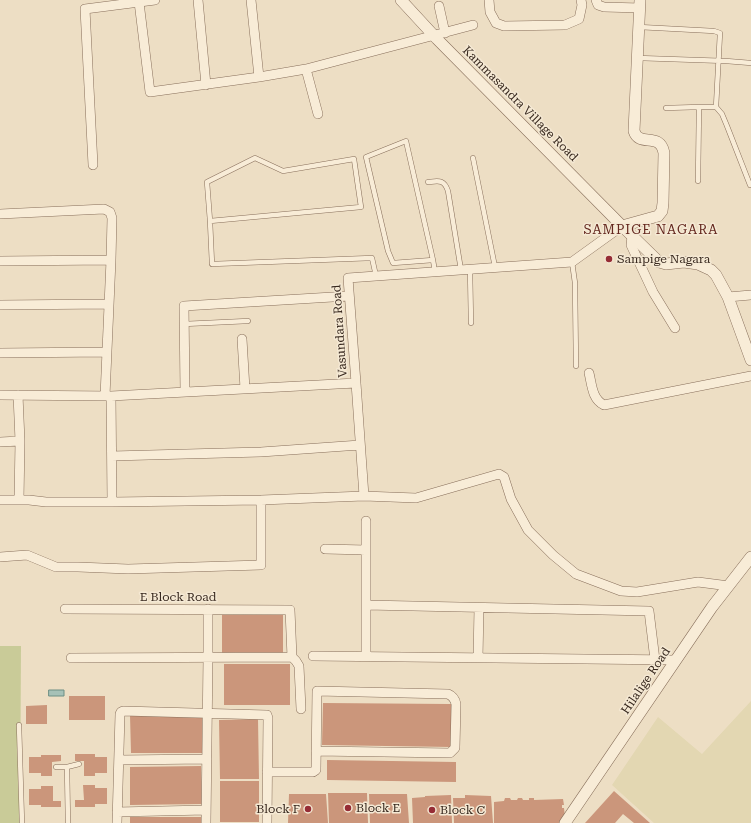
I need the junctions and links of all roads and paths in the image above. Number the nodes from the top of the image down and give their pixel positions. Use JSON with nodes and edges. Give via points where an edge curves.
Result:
{"nodes":[{"id":1,"x":155,"y":0,"type":"edge"},
{"id":2,"x":198,"y":0,"type":"edge"},
{"id":3,"x":251,"y":0,"type":"edge"},
{"id":4,"x":401,"y":0,"type":"edge"},
{"id":5,"x":489,"y":0,"type":"edge"},
{"id":6,"x":581,"y":0,"type":"edge"},
{"id":7,"x":596,"y":0,"type":"edge"},
{"id":8,"x":139,"y":2,"type":"junction"},
{"id":9,"x":640,"y":4,"type":"edge"},
{"id":10,"x":439,"y":6,"type":"dead end"},
{"id":11,"x":473,"y":25,"type":"dead end"},
{"id":12,"x":639,"y":27,"type":"junction"},
{"id":13,"x":440,"y":34,"type":"junction"},
{"id":14,"x":638,"y":58,"type":"junction"},
{"id":15,"x":719,"y":62,"type":"junction"},
{"id":16,"x":751,"y":63,"type":"edge"},
{"id":17,"x":306,"y":68,"type":"junction"},
{"id":18,"x":259,"y":77,"type":"junction"},
{"id":19,"x":206,"y":85,"type":"junction"},
{"id":20,"x":700,"y":107,"type":"junction"},
{"id":21,"x":716,"y":107,"type":"junction"},
{"id":22,"x":666,"y":108,"type":"dead end"},
{"id":23,"x":318,"y":114,"type":"dead end"},
{"id":24,"x":473,"y":158,"type":"dead end"},
{"id":25,"x":93,"y":165,"type":"dead end"},
{"id":26,"x":698,"y":181,"type":"dead end"},
{"id":27,"x":428,"y":182,"type":"dead end"},
{"id":28,"x":750,"y":185,"type":"dead end"},
{"id":29,"x":0,"y":214,"type":"edge"},
{"id":30,"x":210,"y":221,"type":"junction"},
{"id":31,"x":622,"y":226,"type":"junction"},
{"id":32,"x":632,"y":236,"type":"junction"},
{"id":33,"x":111,"y":260,"type":"junction"},
{"id":34,"x":433,"y":260,"type":"junction"},
{"id":35,"x":0,"y":261,"type":"edge"},
{"id":36,"x":572,"y":262,"type":"junction"},
{"id":37,"x":496,"y":268,"type":"junction"},
{"id":38,"x":466,"y":270,"type":"junction"},
{"id":39,"x":435,"y":272,"type":"junction"},
{"id":40,"x":376,"y":276,"type":"junction"},
{"id":41,"x":751,"y":295,"type":"edge"},
{"id":42,"x":349,"y":296,"type":"junction"},
{"id":43,"x":728,"y":297,"type":"junction"},
{"id":44,"x":109,"y":304,"type":"junction"},
{"id":45,"x":0,"y":305,"type":"edge"},
{"id":46,"x":248,"y":321,"type":"dead end"},
{"id":47,"x":471,"y":322,"type":"dead end"},
{"id":48,"x":184,"y":324,"type":"junction"},
{"id":49,"x":675,"y":328,"type":"dead end"},
{"id":50,"x":242,"y":339,"type":"dead end"},
{"id":51,"x":107,"y":352,"type":"junction"},
{"id":52,"x":0,"y":353,"type":"edge"},
{"id":53,"x":751,"y":360,"type":"edge"},
{"id":54,"x":576,"y":366,"type":"dead end"},
{"id":55,"x":589,"y":374,"type":"dead end"},
{"id":56,"x":751,"y":376,"type":"edge"},
{"id":57,"x":356,"y":383,"type":"junction"},
{"id":58,"x":245,"y":389,"type":"junction"},
{"id":59,"x":185,"y":392,"type":"junction"},
{"id":60,"x":0,"y":395,"type":"edge"},
{"id":61,"x":18,"y":395,"type":"junction"},
{"id":62,"x":108,"y":396,"type":"junction"},
{"id":63,"x":0,"y":442,"type":"edge"},
{"id":64,"x":20,"y":442,"type":"junction"},
{"id":65,"x":360,"y":445,"type":"junction"},
{"id":66,"x":112,"y":456,"type":"junction"},
{"id":67,"x":364,"y":496,"type":"junction"},
{"id":68,"x":0,"y":500,"type":"edge"},
{"id":69,"x":19,"y":500,"type":"junction"},
{"id":70,"x":262,"y":500,"type":"junction"},
{"id":71,"x":112,"y":502,"type":"junction"},
{"id":72,"x":366,"y":521,"type":"dead end"},
{"id":73,"x":325,"y":548,"type":"dead end"},
{"id":74,"x":366,"y":550,"type":"junction"},
{"id":75,"x":0,"y":557,"type":"edge"},
{"id":76,"x":751,"y":557,"type":"edge"},
{"id":77,"x":729,"y":586,"type":"junction"},
{"id":78,"x":366,"y":605,"type":"junction"},
{"id":79,"x":479,"y":608,"type":"junction"},
{"id":80,"x":66,"y":609,"type":"dead end"},
{"id":81,"x":208,"y":609,"type":"junction"},
{"id":82,"x":313,"y":656,"type":"dead end"},
{"id":83,"x":366,"y":656,"type":"junction"},
{"id":84,"x":208,"y":657,"type":"junction"},
{"id":85,"x":292,"y":657,"type":"junction"},
{"id":86,"x":72,"y":658,"type":"dead end"},
{"id":87,"x":478,"y":658,"type":"junction"},
{"id":88,"x":655,"y":660,"type":"junction"},
{"id":89,"x":676,"y":660,"type":"junction"},
{"id":90,"x":300,"y":691,"type":"junction"},
{"id":91,"x":317,"y":691,"type":"junction"},
{"id":92,"x":301,"y":709,"type":"dead end"},
{"id":93,"x":208,"y":713,"type":"junction"},
{"id":94,"x":19,"y":725,"type":"dead end"},
{"id":95,"x":316,"y":751,"type":"junction"},
{"id":96,"x":207,"y":759,"type":"junction"},
{"id":97,"x":119,"y":760,"type":"junction"},
{"id":98,"x":79,"y":764,"type":"dead end"},
{"id":99,"x":56,"y":767,"type":"dead end"},
{"id":100,"x":67,"y":767,"type":"junction"},
{"id":101,"x":267,"y":772,"type":"junction"},
{"id":102,"x":206,"y":810,"type":"junction"},
{"id":103,"x":117,"y":812,"type":"junction"},
{"id":104,"x":22,"y":823,"type":"edge"},
{"id":105,"x":68,"y":823,"type":"edge"},
{"id":106,"x":117,"y":823,"type":"edge"},
{"id":107,"x":206,"y":823,"type":"edge"},
{"id":108,"x":267,"y":823,"type":"edge"},
{"id":109,"x":565,"y":823,"type":"edge"}],
"edges":[{"from":1,"to":8,"type":"street"},
{"from":2,"to":19,"type":"street"},
{"from":3,"to":18,"type":"street"},
{"from":4,"to":13,"type":"street","name":"Kammasandra Village Road"},
{"from":5,"to":6,"type":"street","via":[[490,12],[496,23],[504,26],[565,25],[579,19]]},
{"from":7,"to":9,"type":"street","via":[[598,5],[604,7]]},
{"from":8,"to":19,"type":"street","via":[[150,92]]},
{"from":8,"to":25,"type":"street","via":[[85,9]]},
{"from":9,"to":12,"type":"street"},
{"from":10,"to":13,"type":"street"},
{"from":11,"to":13,"type":"street"},
{"from":12,"to":14,"type":"street"},
{"from":12,"to":15,"type":"lane","via":[[720,33]]},
{"from":13,"to":17,"type":"street"},
{"from":13,"to":31,"type":"street","name":"Kammasandra Village Road"},
{"from":14,"to":15,"type":"lane"},
{"from":14,"to":31,"type":"street","via":[[634,131],[638,137],[656,141],[664,149],[663,202],[658,216]]},
{"from":15,"to":16,"type":"lane"},
{"from":15,"to":21,"type":"lane"},
{"from":17,"to":18,"type":"street"},
{"from":17,"to":23,"type":"street"},
{"from":18,"to":19,"type":"street"},
{"from":20,"to":21,"type":"lane"},
{"from":20,"to":22,"type":"lane"},
{"from":20,"to":26,"type":"lane"},
{"from":21,"to":28,"type":"lane","via":[[722,114]]},
{"from":24,"to":37,"type":"lane"},
{"from":27,"to":38,"type":"lane","via":[[444,182],[446,185]]},
{"from":29,"to":33,"type":"street","via":[[104,209],[110,212],[112,218]]},
{"from":30,"to":30,"type":"lane","via":[[207,182],[255,158],[283,171],[354,159],[361,207]]},
{"from":30,"to":40,"type":"lane","via":[[212,264],[372,258]]},
{"from":31,"to":32,"type":"street","name":"Kammasandra Village Road"},
{"from":31,"to":36,"type":"street"},
{"from":32,"to":43,"type":"street","name":"Kammasandra Village Road","via":[[659,262],[698,264],[711,270]]},
{"from":32,"to":49,"type":"street","via":[[631,246],[653,292]]},
{"from":33,"to":35,"type":"street"},
{"from":33,"to":44,"type":"street"},
{"from":34,"to":34,"type":"lane","via":[[406,141],[366,157],[393,263]]},
{"from":34,"to":39,"type":"lane"},
{"from":36,"to":37,"type":"street","name":"Vasundara Road"},
{"from":36,"to":54,"type":"lane","via":[[575,283]]},
{"from":37,"to":38,"type":"street","name":"Vasundara Road"},
{"from":38,"to":39,"type":"street","name":"Vasundara Road"},
{"from":38,"to":47,"type":"lane"},
{"from":39,"to":40,"type":"street","name":"Vasundara Road"},
{"from":40,"to":42,"type":"street","name":"Vasundara Road","via":[[348,278]]},
{"from":41,"to":43,"type":"street"},
{"from":42,"to":48,"type":"street","via":[[184,306]]},
{"from":42,"to":57,"type":"street","name":"Vasundara Road"},
{"from":43,"to":53,"type":"street","name":"Kammasandra Village Road"},
{"from":44,"to":45,"type":"street"},
{"from":44,"to":51,"type":"street"},
{"from":46,"to":48,"type":"lane"},
{"from":48,"to":59,"type":"street"},
{"from":50,"to":58,"type":"street"},
{"from":51,"to":52,"type":"street"},
{"from":51,"to":62,"type":"street"},
{"from":55,"to":56,"type":"street","via":[[596,399],[604,405]]},
{"from":57,"to":58,"type":"street","name":"Vasundara Road"},
{"from":57,"to":65,"type":"street"},
{"from":58,"to":59,"type":"street","name":"Vasundara Road"},
{"from":59,"to":62,"type":"street","name":"Vasundara Road"},
{"from":60,"to":61,"type":"street","name":"Vasundara Road"},
{"from":61,"to":62,"type":"street","name":"Vasundara Road"},
{"from":61,"to":64,"type":"street"},
{"from":62,"to":66,"type":"street"},
{"from":63,"to":64,"type":"street"},
{"from":64,"to":69,"type":"street"},
{"from":65,"to":66,"type":"street","via":[[261,452]]},
{"from":65,"to":67,"type":"street"},
{"from":66,"to":71,"type":"street"},
{"from":67,"to":70,"type":"street"},
{"from":67,"to":77,"type":"street","via":[[416,498],[499,474],[504,477],[511,499],[528,530],[576,574],[621,591],[637,592],[698,582]]},
{"from":68,"to":69,"type":"street"},
{"from":69,"to":71,"type":"street"},
{"from":70,"to":71,"type":"street"},
{"from":70,"to":75,"type":"street","via":[[261,565],[128,569],[56,567],[27,555]]},
{"from":72,"to":74,"type":"street"},
{"from":73,"to":74,"type":"street"},
{"from":74,"to":78,"type":"street"},
{"from":76,"to":77,"type":"street","name":"Hilalige Road"},
{"from":77,"to":89,"type":"street","name":"Hilalige Road"},
{"from":78,"to":79,"type":"street"},
{"from":78,"to":83,"type":"street"},
{"from":79,"to":87,"type":"street"},
{"from":79,"to":88,"type":"street","via":[[650,611]]},
{"from":80,"to":81,"type":"street","name":"E Block Road"},
{"from":81,"to":84,"type":"street"},
{"from":81,"to":85,"type":"street","name":"E Block Road","via":[[290,610]]},
{"from":82,"to":83,"type":"street"},
{"from":83,"to":87,"type":"street"},
{"from":84,"to":85,"type":"street"},
{"from":84,"to":86,"type":"street"},
{"from":84,"to":93,"type":"street"},
{"from":85,"to":90,"type":"street","via":[[299,666]]},
{"from":87,"to":88,"type":"street"},
{"from":88,"to":89,"type":"street"},
{"from":89,"to":109,"type":"street","name":"Hilalige Road"},
{"from":90,"to":91,"type":"street"},
{"from":90,"to":92,"type":"street"},
{"from":91,"to":95,"type":"street"},
{"from":91,"to":95,"type":"street","via":[[448,694],[455,699],[456,704],[456,748],[447,753]]},
{"from":93,"to":96,"type":"street"},
{"from":93,"to":97,"type":"street","via":[[122,712]]},
{"from":93,"to":101,"type":"street","via":[[268,716]]},
{"from":94,"to":104,"type":"lane"},
{"from":95,"to":101,"type":"street","via":[[314,772]]},
{"from":96,"to":97,"type":"street"},
{"from":96,"to":102,"type":"street"},
{"from":97,"to":103,"type":"street"},
{"from":98,"to":100,"type":"lane"},
{"from":99,"to":100,"type":"lane"},
{"from":100,"to":105,"type":"lane"},
{"from":101,"to":108,"type":"street"},
{"from":102,"to":103,"type":"street"},
{"from":102,"to":107,"type":"street"},
{"from":103,"to":106,"type":"street"}]}
